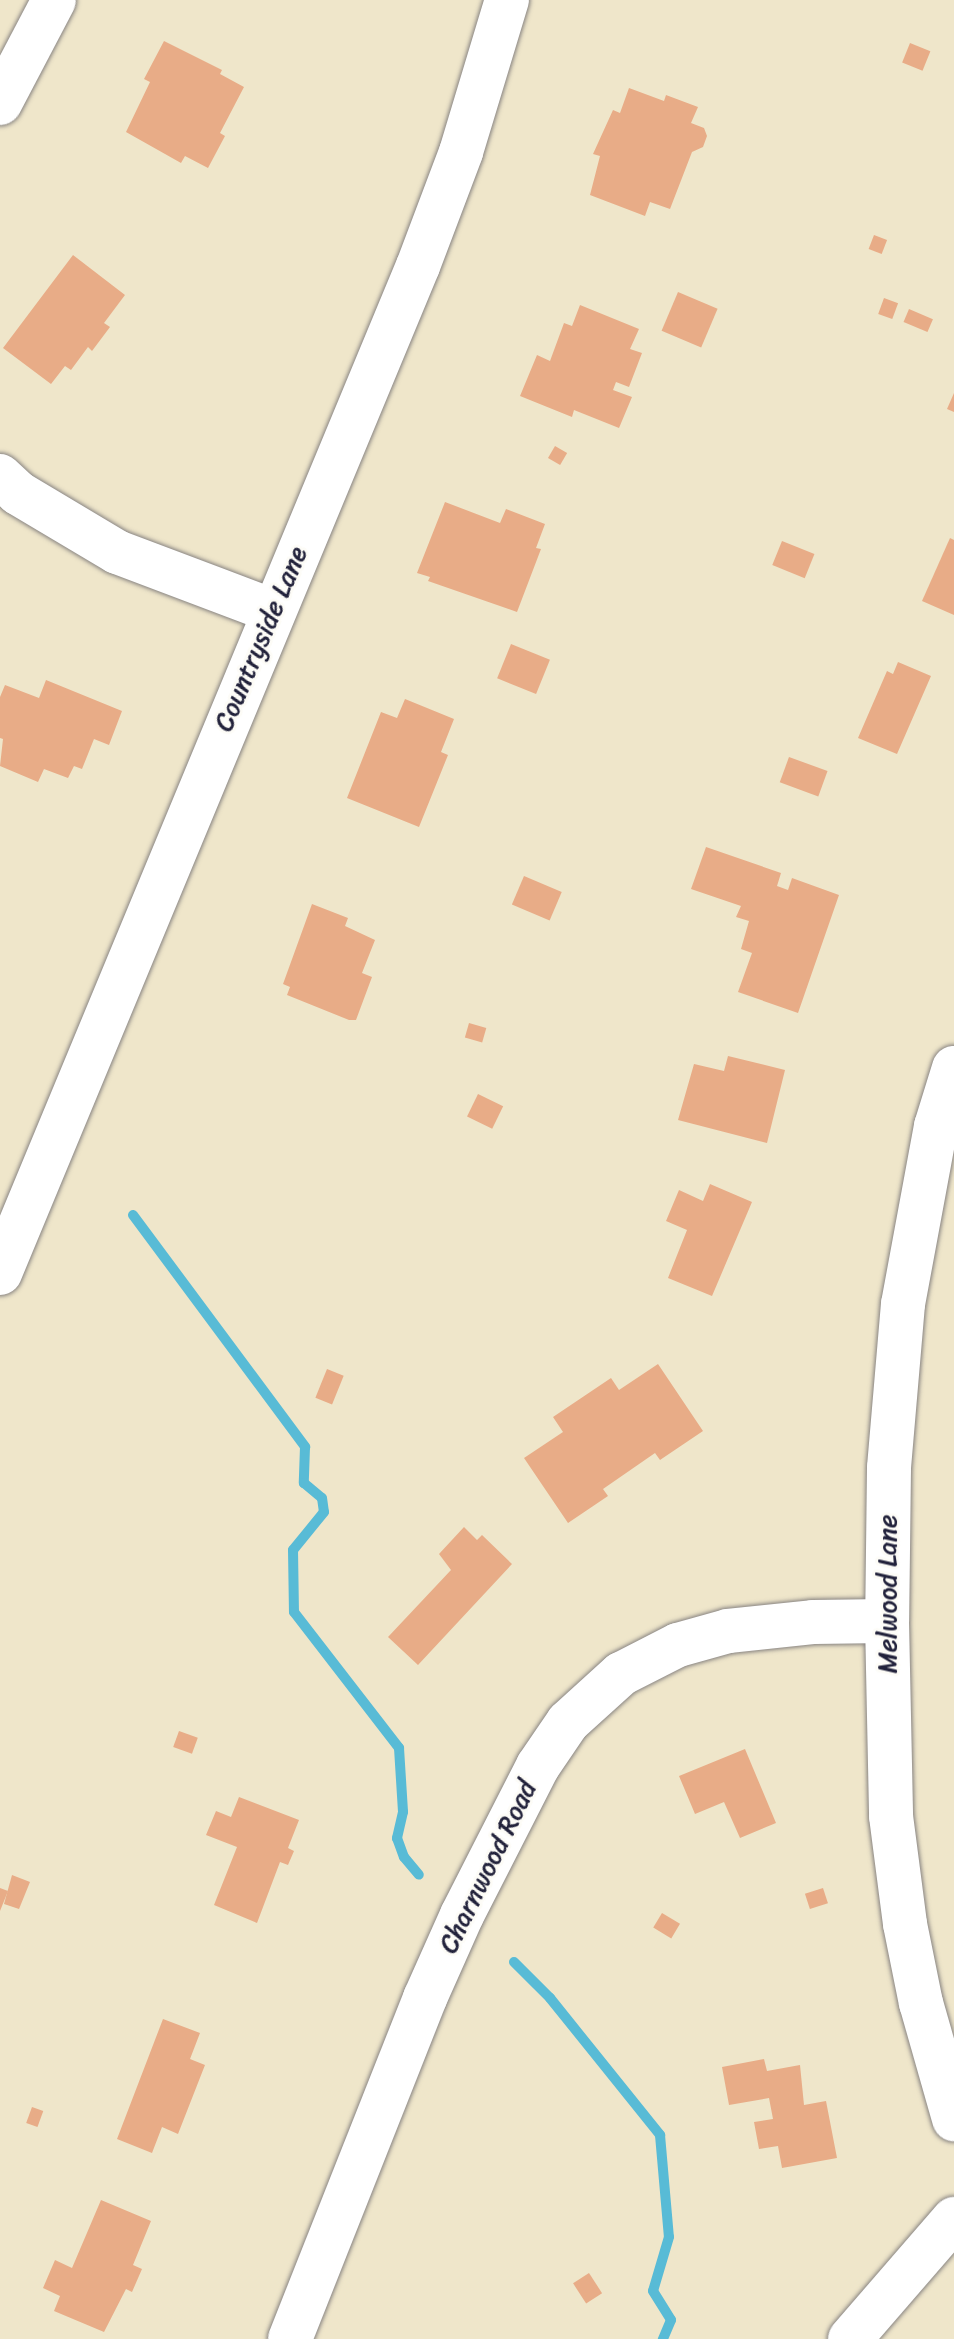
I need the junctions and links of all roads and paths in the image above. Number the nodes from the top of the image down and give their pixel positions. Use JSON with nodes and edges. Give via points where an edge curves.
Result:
{"nodes":[{"id":1,"x":54,"y":0,"type":"edge"},
{"id":2,"x":507,"y":0,"type":"edge"},
{"id":3,"x":0,"y":103,"type":"edge"},
{"id":4,"x":0,"y":476,"type":"edge"},
{"id":5,"x":273,"y":611,"type":"junction"},
{"id":6,"x":954,"y":1068,"type":"edge"},
{"id":7,"x":0,"y":1273,"type":"edge"},
{"id":8,"x":887,"y":1621,"type":"junction"},
{"id":9,"x":954,"y":2119,"type":"edge"},
{"id":10,"x":954,"y":2219,"type":"edge"},
{"id":11,"x":290,"y":2339,"type":"edge"},
{"id":12,"x":850,"y":2339,"type":"edge"}],
"edges":[{"from":1,"to":3,"type":"street"},
{"from":2,"to":5,"type":"street","name":"Countryside Lane","via":[[461,152],[418,266]]},
{"from":4,"to":5,"type":"street","via":[[18,493],[117,552]]},
{"from":5,"to":7,"type":"street","name":"Countryside Lane"},
{"from":6,"to":8,"type":"street","name":"Melwood Lane","via":[[936,1126],[903,1304],[889,1468]]},
{"from":8,"to":9,"type":"street","name":"Melwood Lane","via":[[891,1816],[905,1924]]},
{"from":8,"to":11,"type":"street","name":"Charnwood Road","via":[[728,1631],[678,1645],[621,1674],[568,1722],[538,1766],[449,1943]]},
{"from":10,"to":12,"type":"street"}]}
